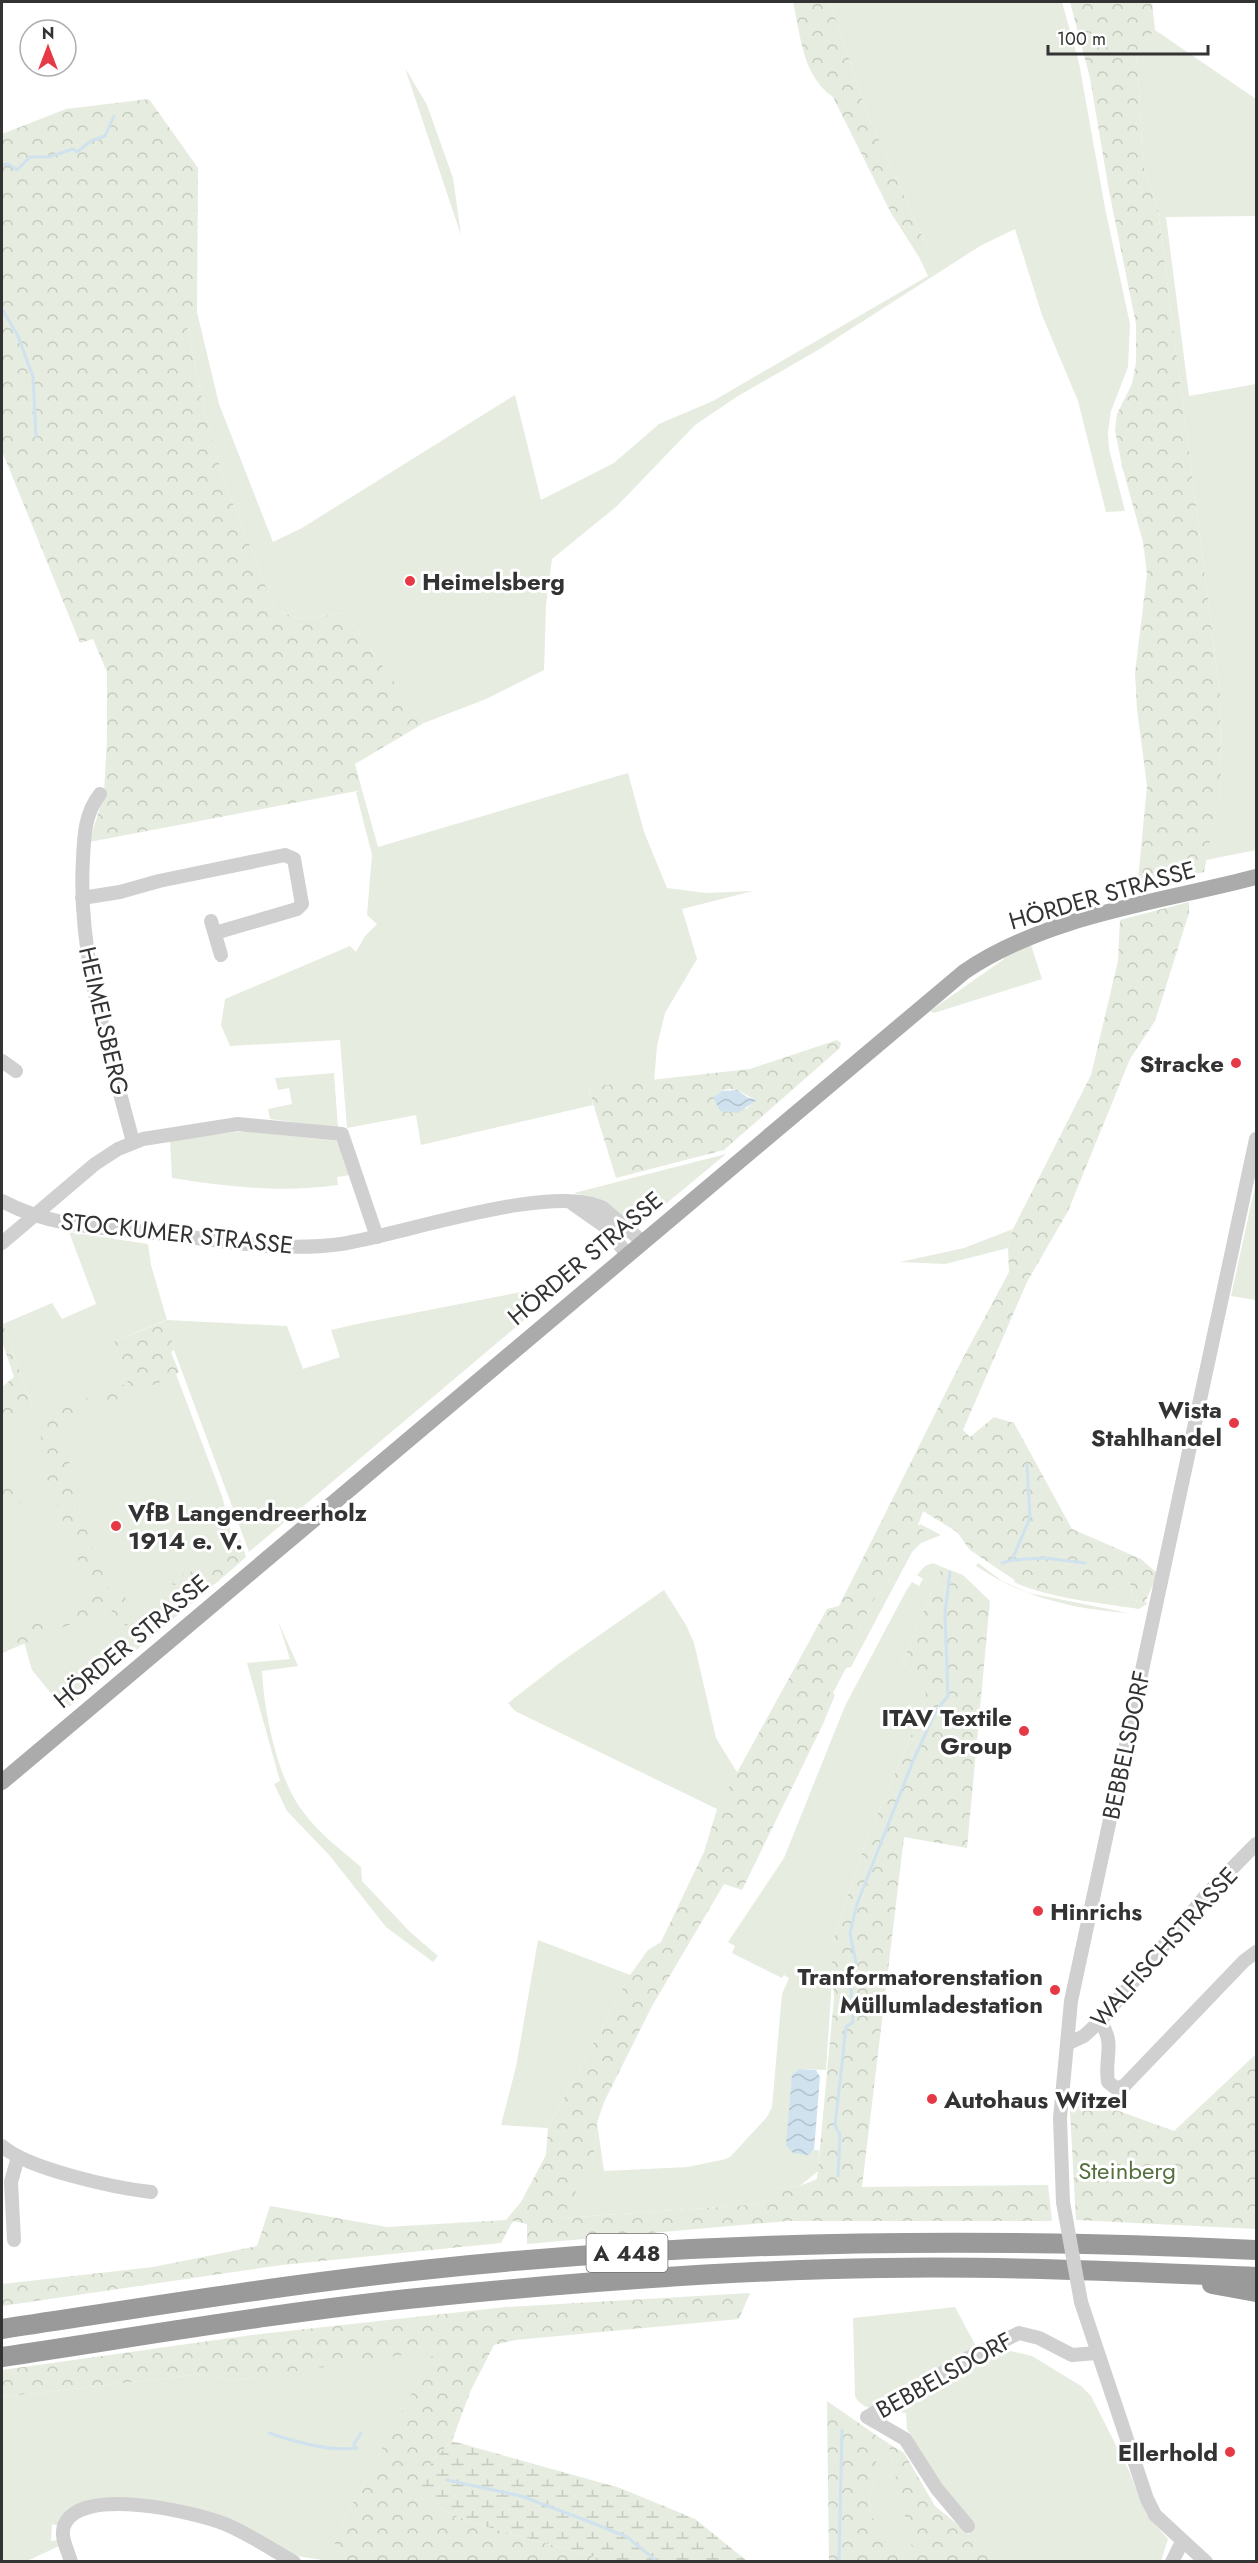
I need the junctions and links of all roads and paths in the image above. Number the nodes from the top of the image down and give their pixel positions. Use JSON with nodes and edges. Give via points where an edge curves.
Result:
{"nodes":[{"id":1,"x":100,"y":794,"type":"dead end"},
{"id":2,"x":1257,"y":877,"type":"edge"},
{"id":3,"x":82,"y":898,"type":"junction"},
{"id":4,"x":221,"y":955,"type":"dead end"},
{"id":5,"x":2,"y":1061,"type":"edge"},
{"id":6,"x":16,"y":1071,"type":"dead end"},
{"id":7,"x":1257,"y":1139,"type":"edge"},
{"id":8,"x":133,"y":1142,"type":"junction"},
{"id":9,"x":2,"y":1201,"type":"edge"},
{"id":10,"x":568,"y":1202,"type":"junction"},
{"id":11,"x":36,"y":1216,"type":"junction"},
{"id":12,"x":377,"y":1237,"type":"junction"},
{"id":13,"x":643,"y":1242,"type":"junction"},
{"id":14,"x":2,"y":1243,"type":"edge"},
{"id":15,"x":628,"y":1255,"type":"junction"},
{"id":16,"x":2,"y":1782,"type":"edge"},
{"id":17,"x":1257,"y":1844,"type":"edge"},
{"id":18,"x":1257,"y":1952,"type":"edge"},
{"id":19,"x":1100,"y":2021,"type":"junction"},
{"id":20,"x":1067,"y":2044,"type":"junction"},
{"id":21,"x":2,"y":2146,"type":"edge"},
{"id":22,"x":18,"y":2157,"type":"junction"},
{"id":23,"x":151,"y":2192,"type":"dead end"},
{"id":24,"x":14,"y":2240,"type":"dead end"},
{"id":25,"x":1257,"y":2250,"type":"edge"},
{"id":26,"x":1184,"y":2274,"type":"junction"},
{"id":27,"x":1257,"y":2277,"type":"edge"},
{"id":28,"x":1257,"y":2292,"type":"edge"},
{"id":29,"x":2,"y":2330,"type":"edge"},
{"id":30,"x":1096,"y":2353,"type":"junction"},
{"id":31,"x":2,"y":2357,"type":"edge"},
{"id":32,"x":968,"y":2526,"type":"dead end"},
{"id":33,"x":1182,"y":2541,"type":"junction"},
{"id":34,"x":71,"y":2562,"type":"edge"},
{"id":35,"x":294,"y":2562,"type":"edge"},
{"id":36,"x":1172,"y":2562,"type":"edge"},
{"id":37,"x":1206,"y":2562,"type":"edge"}],
"edges":[{"from":1,"to":3,"type":"street","name":"HEIMELSBERG","via":[[92,804],[85,831]]},
{"from":2,"to":13,"type":"main road","name":"HÖRDER STRASSE","via":[[1046,930],[1004,947],[918,1009]]},
{"from":3,"to":4,"type":"street","via":[[285,855],[294,859],[302,904],[291,911],[213,927]]},
{"from":3,"to":8,"type":"street","name":"HEIMELSBERG","via":[[90,974]]},
{"from":5,"to":6,"type":"street"},
{"from":7,"to":20,"type":"street","name":"BEBBELSDORF","via":[[1071,2001]]},
{"from":8,"to":11,"type":"street","via":[[95,1164]]},
{"from":8,"to":12,"type":"street","via":[[238,1124],[342,1134]]},
{"from":9,"to":11,"type":"street","name":"STOCKUMER STRASSE"},
{"from":10,"to":12,"type":"street","name":"STOCKUMER STRASSE","via":[[522,1204]]},
{"from":10,"to":13,"type":"street","name":"STOCKUMER STRASSE","via":[[603,1208]]},
{"from":10,"to":15,"type":"street","via":[[596,1219]]},
{"from":11,"to":12,"type":"street","name":"STOCKUMER STRASSE","via":[[74,1224],[278,1247],[340,1244]]},
{"from":11,"to":14,"type":"street"},
{"from":13,"to":15,"type":"main road","name":"HÖRDER STRASSE"},
{"from":15,"to":16,"type":"main road","name":"HÖRDER STRASSE"},
{"from":17,"to":19,"type":"street","name":"WALFISCHSTRASSE","via":[[1208,1893]]},
{"from":18,"to":19,"type":"street","via":[[1117,2089],[1108,2082],[1110,2045],[1108,2032]]},
{"from":19,"to":20,"type":"street","name":"WALFISCHSTRASSE","via":[[1084,2036]]},
{"from":20,"to":30,"type":"street","name":"BEBBELSDORF","bridge":true,"via":[[1059,2132],[1063,2202],[1081,2302]]},
{"from":21,"to":22,"type":"street"},
{"from":22,"to":23,"type":"street","via":[[127,2189]]},
{"from":22,"to":24,"type":"street","via":[[11,2182]]},
{"from":25,"to":29,"type":"highway","number":"A 448","via":[[857,2242],[572,2256],[272,2288]]},
{"from":26,"to":27,"type":"highway","number":"A 448"},
{"from":26,"to":28,"type":"highway","via":[[1224,2289]]},
{"from":26,"to":31,"type":"highway","number":"A 448","via":[[883,2268],[715,2274],[425,2297]]},
{"from":30,"to":32,"type":"street","name":"BEBBELSDORF","via":[[1072,2355],[1020,2333],[949,2369],[867,2418],[905,2439]]},
{"from":30,"to":33,"type":"street","name":"BEBBELSDORF","via":[[1147,2499],[1155,2515]]},
{"from":33,"to":36,"type":"street"},
{"from":33,"to":37,"type":"street","name":"BEBBELSDORF"},
{"from":34,"to":35,"type":"street","via":[[63,2527],[69,2518],[77,2511],[111,2505],[186,2511],[225,2524]]}]}
